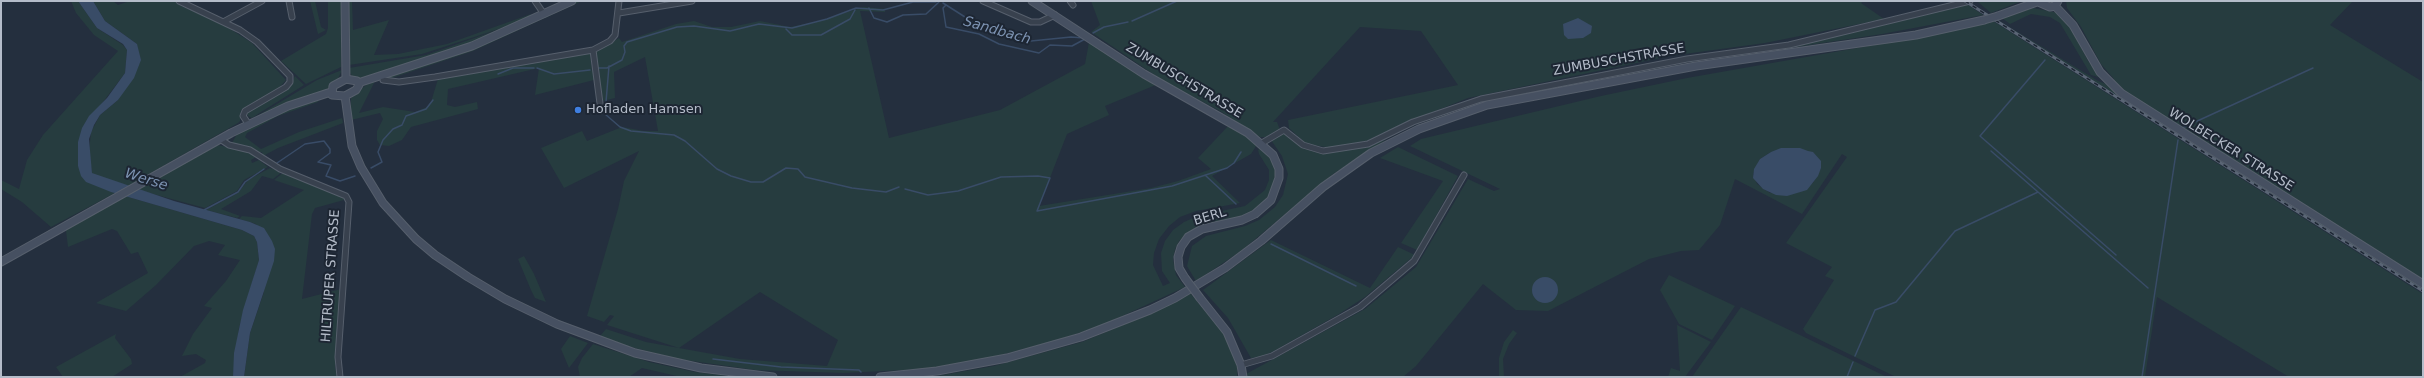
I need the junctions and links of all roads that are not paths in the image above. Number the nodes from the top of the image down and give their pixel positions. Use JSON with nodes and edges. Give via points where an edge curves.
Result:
{"nodes":[{"id":1,"x":179,"y":1,"type":"edge"},
{"id":2,"x":262,"y":1,"type":"edge"},
{"id":3,"x":289,"y":1,"type":"edge"},
{"id":4,"x":345,"y":1,"type":"edge"},
{"id":5,"x":535,"y":1,"type":"edge"},
{"id":6,"x":572,"y":1,"type":"edge"},
{"id":7,"x":619,"y":1,"type":"edge"},
{"id":8,"x":692,"y":1,"type":"edge"},
{"id":9,"x":982,"y":1,"type":"edge"},
{"id":10,"x":1032,"y":1,"type":"edge"},
{"id":11,"x":1970,"y":1,"type":"edge"},
{"id":12,"x":2037,"y":2,"type":"edge"},
{"id":13,"x":2057,"y":4,"type":"edge"},
{"id":14,"x":619,"y":13,"type":"junction"},
{"id":15,"x":544,"y":14,"type":"junction"},
{"id":16,"x":1055,"y":15,"type":"junction"},
{"id":17,"x":292,"y":16,"type":"dead end"},
{"id":18,"x":225,"y":22,"type":"junction"},
{"id":19,"x":593,"y":50,"type":"junction"},
{"id":20,"x":346,"y":79,"type":"junction"},
{"id":21,"x":383,"y":80,"type":"dead end"},
{"id":22,"x":358,"y":83,"type":"junction"},
{"id":23,"x":331,"y":92,"type":"junction"},
{"id":24,"x":345,"y":96,"type":"junction"},
{"id":25,"x":601,"y":111,"type":"dead end"},
{"id":26,"x":249,"y":124,"type":"junction"},
{"id":27,"x":220,"y":139,"type":"junction"},
{"id":28,"x":1262,"y":143,"type":"junction"},
{"id":29,"x":1464,"y":175,"type":"dead end"},
{"id":30,"x":1,"y":262,"type":"edge"},
{"id":31,"x":2423,"y":284,"type":"edge"},
{"id":32,"x":1241,"y":365,"type":"junction"},
{"id":33,"x":340,"y":377,"type":"edge"},
{"id":34,"x":773,"y":377,"type":"edge"},
{"id":35,"x":880,"y":377,"type":"edge"},
{"id":36,"x":1243,"y":377,"type":"edge"}],
"edges":[{"from":1,"to":18,"type":"street"},
{"from":2,"to":18,"type":"street"},
{"from":3,"to":17,"type":"street"},
{"from":4,"to":20,"type":"main road"},
{"from":5,"to":15,"type":"street"},
{"from":6,"to":15,"type":"main road"},
{"from":7,"to":14,"type":"street"},
{"from":8,"to":14,"type":"street"},
{"from":9,"to":16,"type":"street","via":[[1031,22],[1040,22]]},
{"from":10,"to":16,"type":"main road","name":"ZUMBUSCHSTRASSE"},
{"from":11,"to":28,"type":"street","name":"ZUMBUSCHSTRASSE","via":[[1789,45],[1687,59],[1481,99],[1413,122],[1368,144],[1323,150],[1303,145],[1284,130]]},
{"from":12,"to":13,"type":"main road","via":[[2046,6]]},
{"from":12,"to":35,"type":"main road","bridge":true,"via":[[1984,20],[1922,34],[1696,66],[1487,105],[1419,129],[1372,153],[1323,187],[1261,241],[1225,268],[1150,310],[1081,337],[1007,358],[937,371]]},
{"from":13,"to":31,"type":"main road","name":"WOLBECKER STRASSE","via":[[2073,25],[2100,72],[2121,93]]},
{"from":14,"to":19,"type":"street","via":[[615,36]]},
{"from":15,"to":22,"type":"main road","via":[[454,53]]},
{"from":16,"to":28,"type":"main road","name":"ZUMBUSCHSTRASSE","via":[[1144,74],[1209,109]]},
{"from":18,"to":26,"type":"street","via":[[257,42],[291,79],[286,87],[246,111],[243,116]]},
{"from":19,"to":21,"type":"street","via":[[435,78],[399,82]]},
{"from":19,"to":25,"type":"street"},
{"from":20,"to":22,"type":"main road","via":[[354,79]]},
{"from":20,"to":23,"type":"main road","via":[[337,83]]},
{"from":22,"to":24,"type":"main road","via":[[356,90]]},
{"from":23,"to":24,"type":"main road","via":[[336,97]]},
{"from":23,"to":26,"type":"main road","via":[[288,106]]},
{"from":24,"to":34,"type":"main road","via":[[352,146],[379,198],[398,221],[435,255],[468,277],[505,299],[585,336],[634,353],[678,364]]},
{"from":26,"to":27,"type":"main road"},
{"from":27,"to":30,"type":"main road"},
{"from":27,"to":33,"type":"street","name":"HILTRUPER STRASSE","via":[[228,145],[250,150],[280,169],[346,196],[349,202],[338,356]]},
{"from":28,"to":32,"type":"main road","name":"BERL","bridge":true,"via":[[1273,155],[1279,169],[1278,185],[1271,200],[1242,220],[1202,229],[1188,237],[1178,257],[1179,268],[1227,332]]},
{"from":29,"to":32,"type":"street","via":[[1414,262],[1360,307],[1272,356]]},
{"from":32,"to":36,"type":"main road","name":"BERL"}]}
